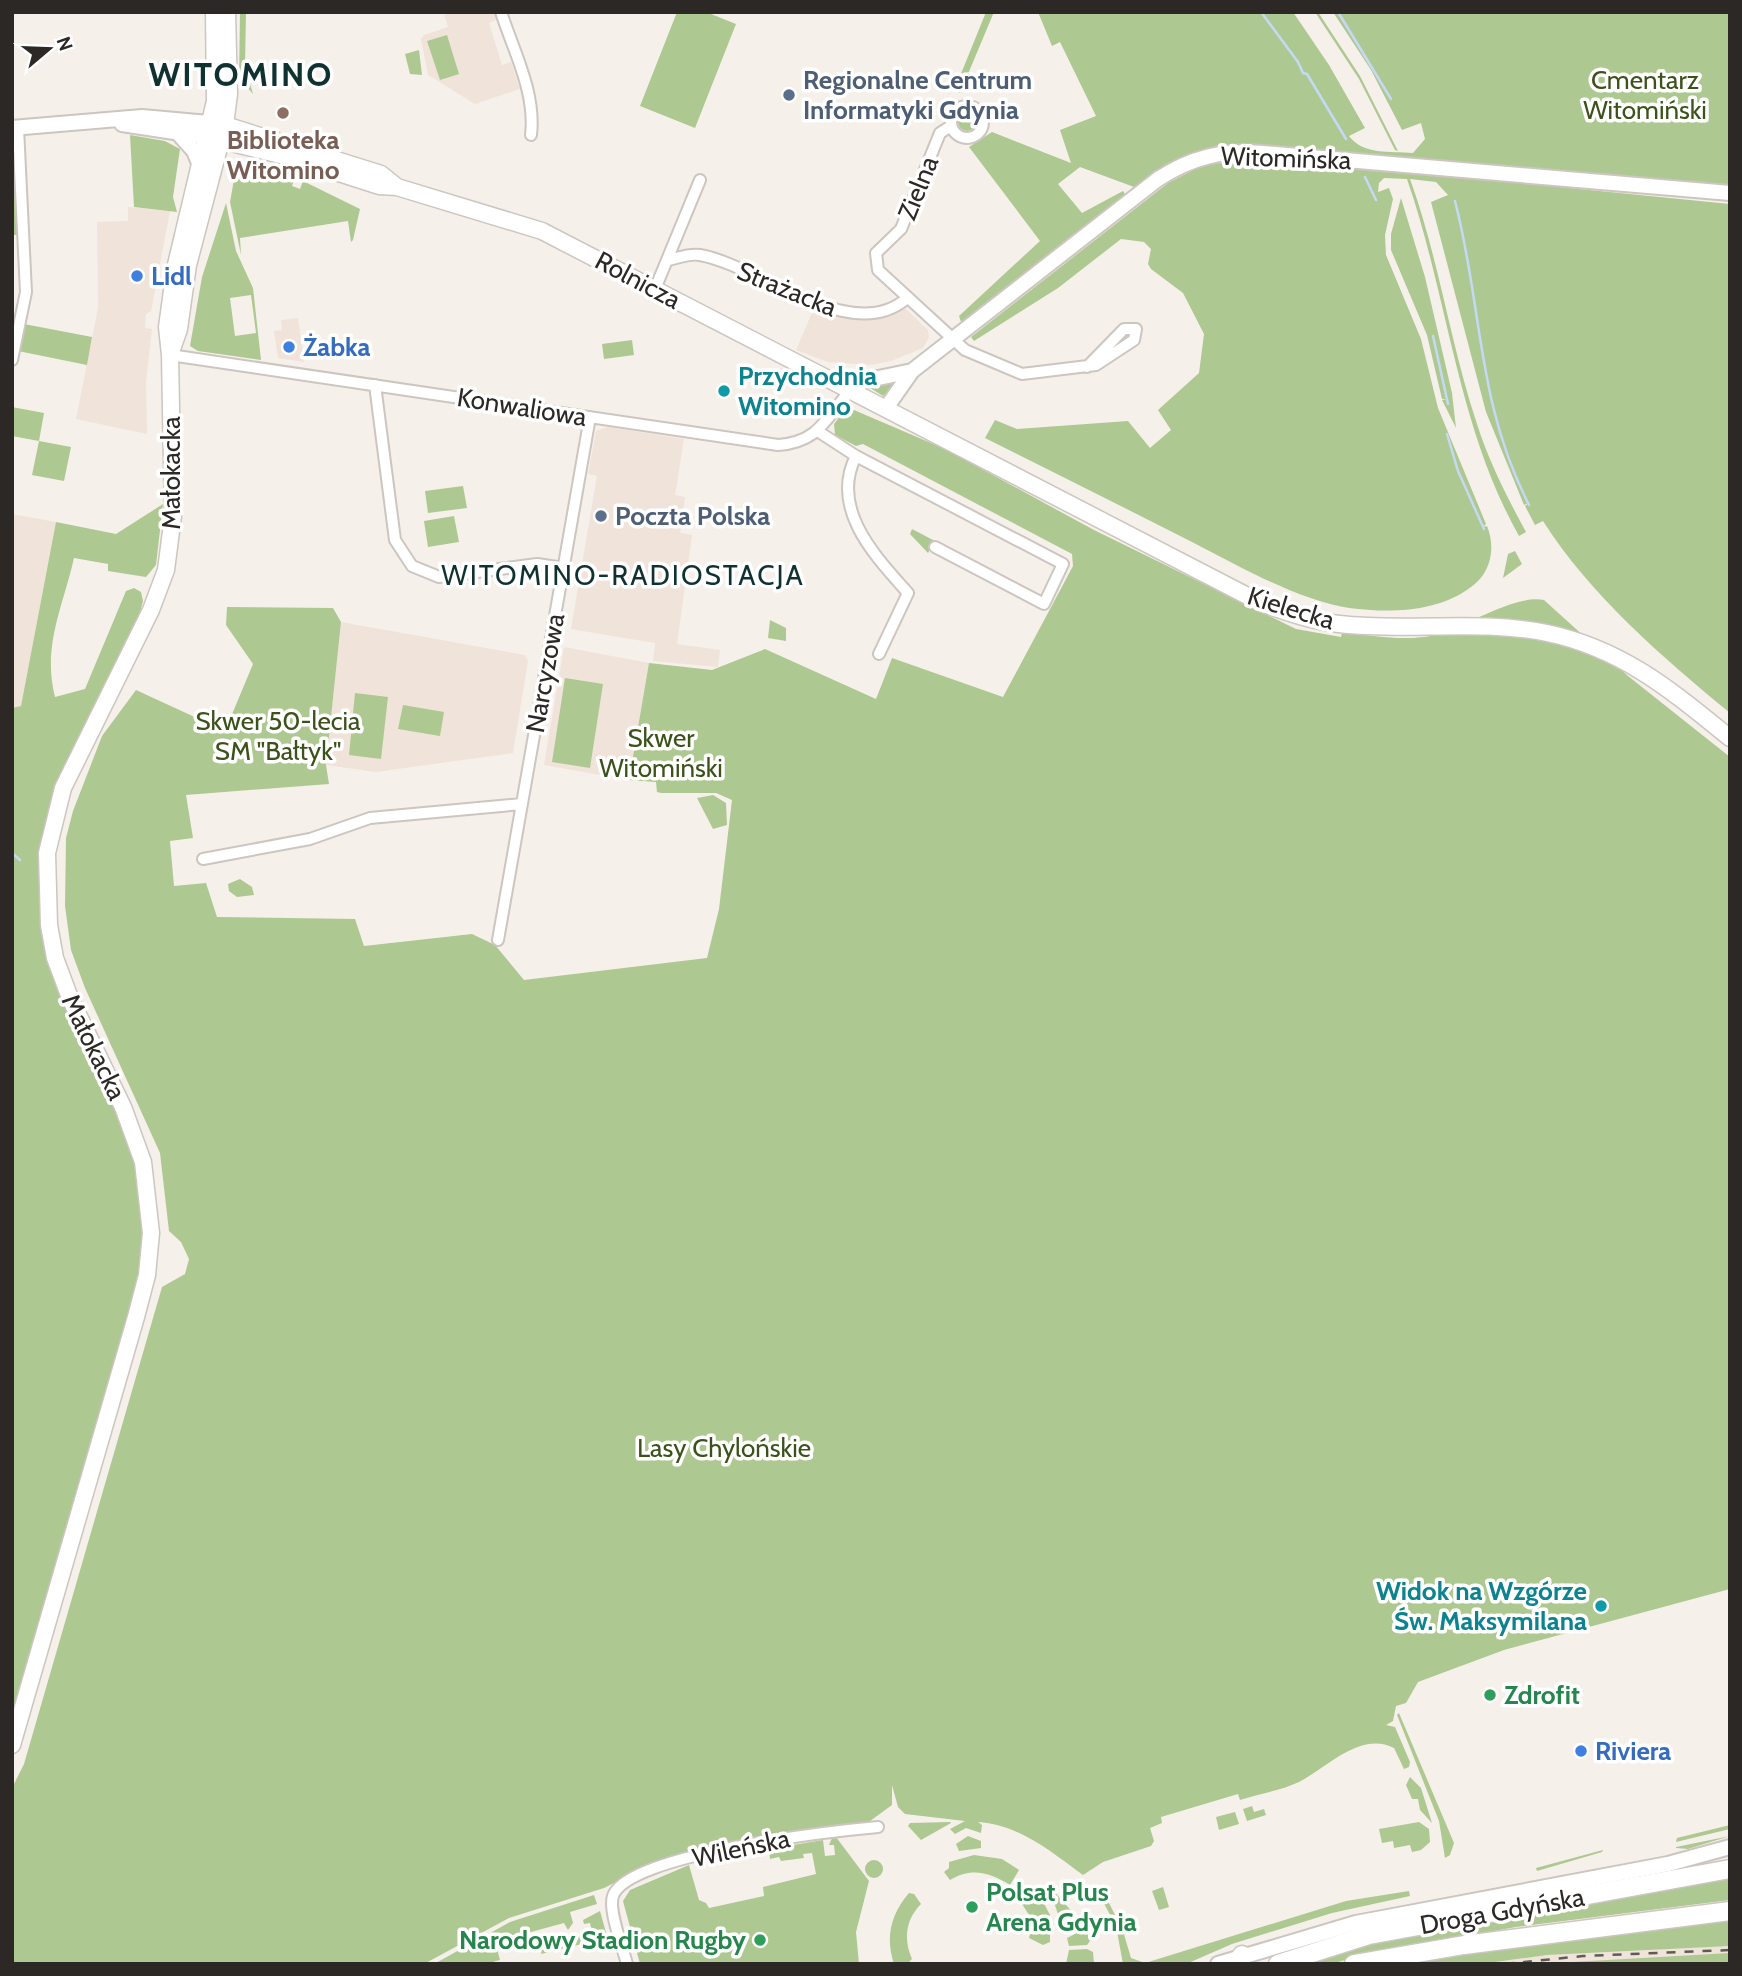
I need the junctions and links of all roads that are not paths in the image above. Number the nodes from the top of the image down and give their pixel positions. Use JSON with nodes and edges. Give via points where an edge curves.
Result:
{"nodes":[{"id":1,"x":214,"y":12,"type":"edge"},
{"id":2,"x":228,"y":12,"type":"edge"},
{"id":3,"x":501,"y":12,"type":"edge"},
{"id":4,"x":107,"y":121,"type":"junction"},
{"id":5,"x":951,"y":126,"type":"dead end"},
{"id":6,"x":15,"y":128,"type":"edge"},
{"id":7,"x":217,"y":131,"type":"junction"},
{"id":8,"x":177,"y":132,"type":"junction"},
{"id":9,"x":531,"y":135,"type":"dead end"},
{"id":10,"x":199,"y":163,"type":"junction"},
{"id":11,"x":700,"y":180,"type":"dead end"},
{"id":12,"x":1730,"y":193,"type":"edge"},
{"id":13,"x":18,"y":237,"type":"edge"},
{"id":14,"x":668,"y":260,"type":"junction"},
{"id":15,"x":26,"y":288,"type":"junction"},
{"id":16,"x":12,"y":289,"type":"edge"},
{"id":17,"x":654,"y":289,"type":"junction"},
{"id":18,"x":906,"y":299,"type":"junction"},
{"id":19,"x":953,"y":340,"type":"junction"},
{"id":20,"x":170,"y":355,"type":"junction"},
{"id":21,"x":12,"y":360,"type":"edge"},
{"id":22,"x":1087,"y":367,"type":"junction"},
{"id":23,"x":912,"y":371,"type":"junction"},
{"id":24,"x":375,"y":384,"type":"junction"},
{"id":25,"x":851,"y":390,"type":"junction"},
{"id":26,"x":869,"y":399,"type":"joint"},
{"id":27,"x":886,"y":408,"type":"junction"},
{"id":28,"x":590,"y":417,"type":"junction"},
{"id":29,"x":819,"y":432,"type":"junction"},
{"id":30,"x":856,"y":456,"type":"junction"},
{"id":31,"x":936,"y":547,"type":"dead end"},
{"id":32,"x":564,"y":568,"type":"junction"},
{"id":33,"x":879,"y":654,"type":"dead end"},
{"id":34,"x":1730,"y":738,"type":"edge"},
{"id":35,"x":522,"y":804,"type":"junction"},
{"id":36,"x":203,"y":859,"type":"dead end"},
{"id":37,"x":498,"y":940,"type":"dead end"},
{"id":38,"x":12,"y":1745,"type":"edge"},
{"id":39,"x":877,"y":1827,"type":"dead end"},
{"id":40,"x":1730,"y":1847,"type":"edge"},
{"id":41,"x":1730,"y":1869,"type":"edge"},
{"id":42,"x":1730,"y":1911,"type":"edge"},
{"id":43,"x":1239,"y":1959,"type":"edge"},
{"id":44,"x":627,"y":1964,"type":"edge"},
{"id":45,"x":1218,"y":1964,"type":"edge"},
{"id":46,"x":1278,"y":1964,"type":"edge"},
{"id":47,"x":1354,"y":1964,"type":"edge"}],
"edges":[{"from":1,"to":7,"type":"main road"},
{"from":2,"to":7,"type":"main road","via":[[229,94]]},
{"from":3,"to":9,"type":"street","via":[[530,99]]},
{"from":4,"to":6,"type":"street"},
{"from":4,"to":7,"type":"street","via":[[142,117]]},
{"from":4,"to":8,"type":"street"},
{"from":5,"to":18,"type":"street","name":"Zielna","via":[[940,133],[901,229],[876,253],[878,270]]},
{"from":6,"to":13,"type":"street"},
{"from":7,"to":8,"type":"street"},
{"from":7,"to":10,"type":"main road","name":"Małokacka"},
{"from":7,"to":17,"type":"main road","name":"Rolnicza","via":[[380,174],[397,187],[524,224]]},
{"from":7,"to":20,"type":"main road","name":"Małokacka","via":[[179,330]]},
{"from":8,"to":10,"type":"street"},
{"from":10,"to":20,"type":"main road","name":"Małokacka","via":[[175,269],[167,327]]},
{"from":11,"to":14,"type":"street"},
{"from":12,"to":19,"type":"street","name":"Witomińska","via":[[1229,151],[1186,163],[1158,179]]},
{"from":13,"to":15,"type":"street"},
{"from":14,"to":17,"type":"street"},
{"from":14,"to":18,"type":"street","name":"Strażacka","via":[[703,256],[836,311],[855,314]]},
{"from":15,"to":16,"type":"street"},
{"from":15,"to":21,"type":"street"},
{"from":17,"to":25,"type":"main road","name":"Rolnicza"},
{"from":18,"to":19,"type":"street","name":"Zielna"},
{"from":19,"to":22,"type":"street","name":"Zielna","via":[[965,350],[1022,374]]},
{"from":19,"to":23,"type":"street","name":"Witomińska"},
{"from":20,"to":24,"type":"street","name":"Konwaliowa"},
{"from":20,"to":38,"type":"main road","name":"Małokacka","via":[[173,516],[166,570],[151,610],[63,788],[47,853],[48,925],[55,958],[124,1107],[143,1162],[150,1212],[148,1265]]},
{"from":22,"to":22,"type":"street","name":"Zielna","via":[[1119,352],[1134,340],[1136,329],[1124,330]]},
{"from":23,"to":25,"type":"street","name":"Witomińska","via":[[877,377]]},
{"from":23,"to":27,"type":"street","name":"Witomińska"},
{"from":24,"to":28,"type":"street","name":"Konwaliowa"},
{"from":24,"to":32,"type":"street","via":[[395,540],[412,566],[439,577],[537,564]]},
{"from":25,"to":26,"type":"main road","name":"Rolnicza"},
{"from":25,"to":29,"type":"street"},
{"from":26,"to":27,"type":"main road","name":"Kielecka"},
{"from":27,"to":34,"type":"main road","name":"Kielecka","via":[[1261,603],[1337,624],[1491,626],[1566,638],[1656,678]]},
{"from":28,"to":29,"type":"street","name":"Konwaliowa","via":[[778,445],[794,444]]},
{"from":28,"to":32,"type":"street","name":"Narcyzowa"},
{"from":29,"to":30,"type":"street"},
{"from":30,"to":31,"type":"street","via":[[1063,564],[1044,604]]},
{"from":30,"to":33,"type":"street","via":[[849,487],[858,530],[908,593]]},
{"from":32,"to":35,"type":"street","name":"Narcyzowa"},
{"from":35,"to":36,"type":"street","via":[[370,818],[310,839]]},
{"from":35,"to":37,"type":"street","name":"Narcyzowa"},
{"from":39,"to":44,"type":"street","name":"Wileńska","via":[[801,1835],[705,1854],[627,1882],[613,1895],[612,1908]]},
{"from":40,"to":43,"type":"street","via":[[1656,1866],[1356,1923]]},
{"from":41,"to":46,"type":"main road","name":"Droga Gdyńska","via":[[1368,1935]]},
{"from":42,"to":47,"type":"main road","name":"Droga Gdyńska"},
{"from":43,"to":45,"type":"street"}]}
